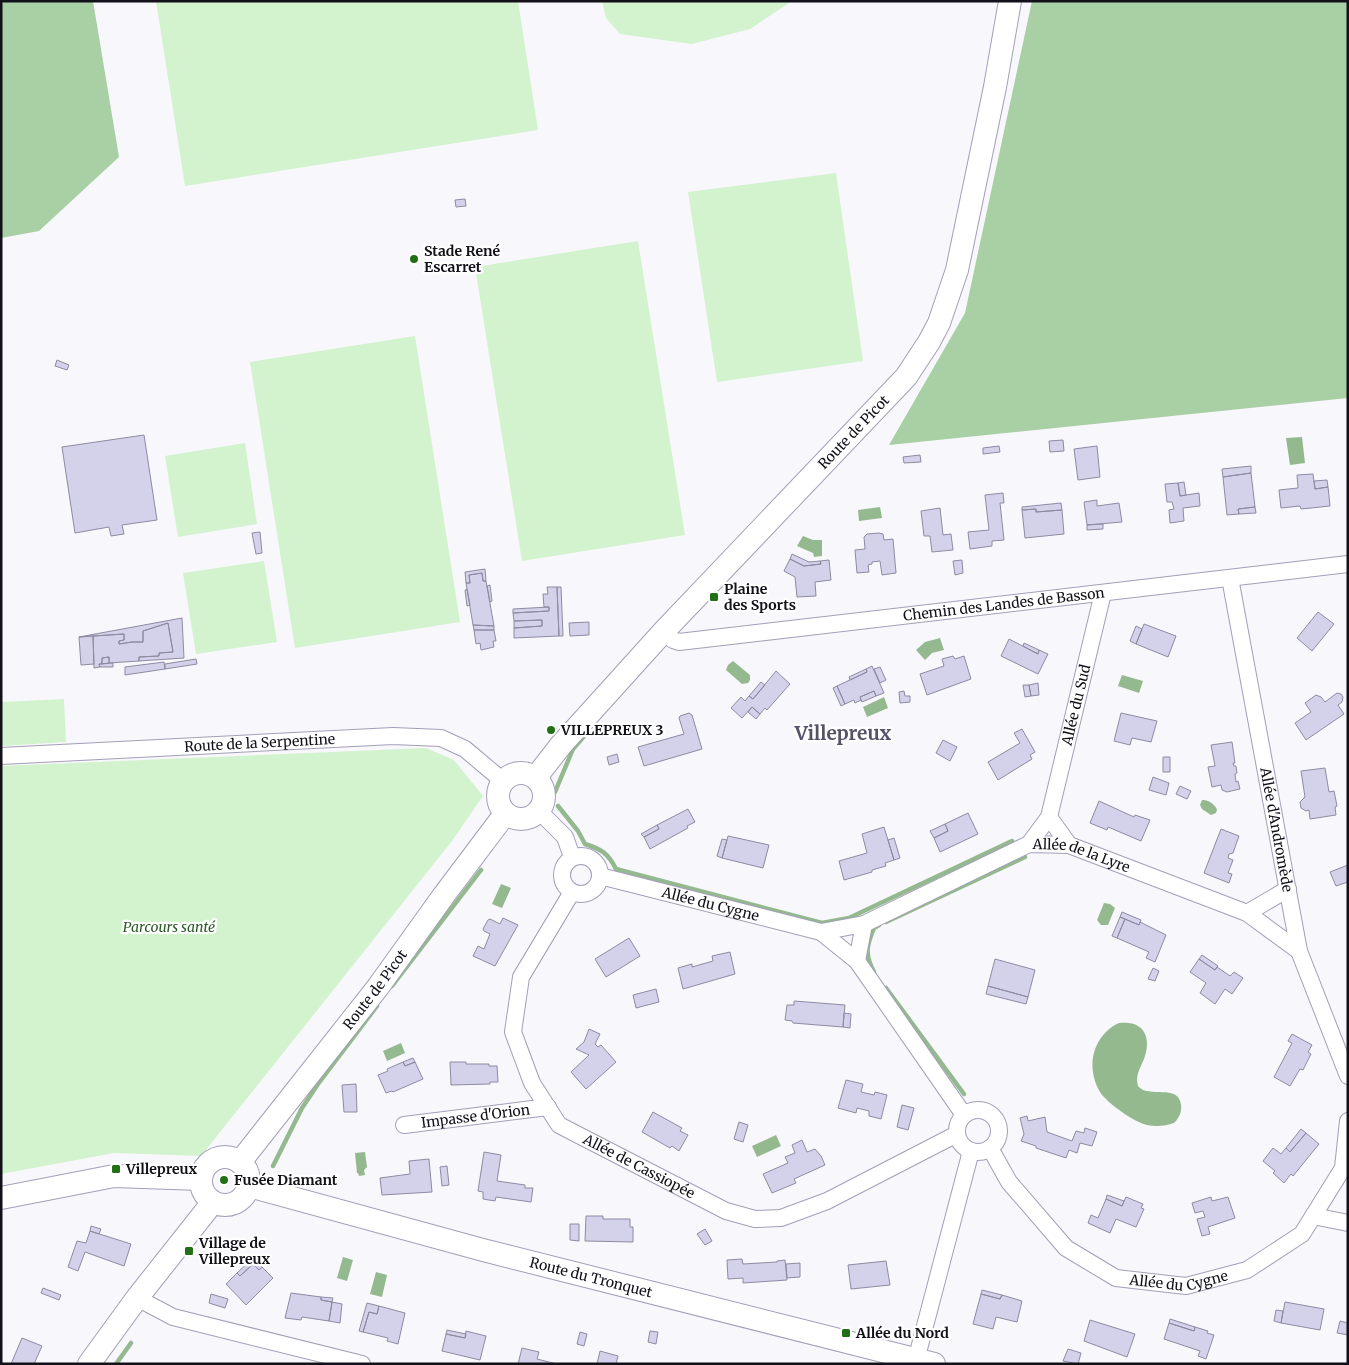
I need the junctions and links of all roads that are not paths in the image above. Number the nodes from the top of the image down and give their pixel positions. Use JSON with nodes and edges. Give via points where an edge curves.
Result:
{"nodes":[{"id":1,"x":1010,"y":1,"type":"edge"},
{"id":2,"x":1348,"y":564,"type":"edge"},
{"id":3,"x":1230,"y":578,"type":"junction"},
{"id":4,"x":1103,"y":593,"type":"junction"},
{"id":5,"x":664,"y":632,"type":"junction"},
{"id":6,"x":1,"y":756,"type":"edge"},
{"id":7,"x":536,"y":777,"type":"junction"},
{"id":8,"x":502,"y":781,"type":"junction"},
{"id":9,"x":539,"y":811,"type":"junction"},
{"id":10,"x":505,"y":814,"type":"junction"},
{"id":11,"x":1049,"y":818,"type":"junction"},
{"id":12,"x":1029,"y":844,"type":"junction"},
{"id":13,"x":1069,"y":845,"type":"junction"},
{"id":14,"x":572,"y":857,"type":"junction"},
{"id":15,"x":600,"y":876,"type":"junction"},
{"id":16,"x":1288,"y":889,"type":"junction"},
{"id":17,"x":572,"y":892,"type":"junction"},
{"id":18,"x":1247,"y":912,"type":"junction"},
{"id":19,"x":864,"y":924,"type":"junction"},
{"id":20,"x":822,"y":932,"type":"junction"},
{"id":21,"x":1299,"y":951,"type":"junction"},
{"id":22,"x":857,"y":961,"type":"junction"},
{"id":23,"x":1348,"y":1076,"type":"edge"},
{"id":24,"x":548,"y":1107,"type":"junction"},
{"id":25,"x":964,"y":1115,"type":"junction"},
{"id":26,"x":1348,"y":1121,"type":"edge"},
{"id":27,"x":404,"y":1125,"type":"dead end"},
{"id":28,"x":957,"y":1134,"type":"junction"},
{"id":29,"x":990,"y":1148,"type":"junction"},
{"id":30,"x":970,"y":1151,"type":"junction"},
{"id":31,"x":240,"y":1162,"type":"junction"},
{"id":32,"x":200,"y":1179,"type":"junction"},
{"id":33,"x":249,"y":1186,"type":"junction"},
{"id":34,"x":1,"y":1198,"type":"edge"},
{"id":35,"x":213,"y":1202,"type":"junction"},
{"id":36,"x":1313,"y":1216,"type":"junction"},
{"id":37,"x":1348,"y":1223,"type":"edge"},
{"id":38,"x":138,"y":1298,"type":"junction"},
{"id":39,"x":922,"y":1362,"type":"edge"},
{"id":40,"x":89,"y":1364,"type":"edge"},
{"id":41,"x":362,"y":1364,"type":"edge"}],
"edges":[{"from":1,"to":5,"type":"main road","name":"Route de Picot","via":[[959,262],[948,300],[929,342],[906,376]]},
{"from":2,"to":3,"type":"street","name":"Chemin des Landes de Basson"},
{"from":3,"to":4,"type":"street","name":"Chemin des Landes de Basson"},
{"from":3,"to":16,"type":"street","name":"Allée d'Andromède"},
{"from":4,"to":5,"type":"street","name":"Chemin des Landes de Basson","via":[[679,642]]},
{"from":4,"to":11,"type":"street","name":"Allée du Sud"},
{"from":5,"to":7,"type":"main road","name":"Route de Picot"},
{"from":6,"to":8,"type":"street","name":"Route de la Serpentine","via":[[393,736],[440,738],[465,749]]},
{"from":7,"to":8,"type":"main road","via":[[522,772]]},
{"from":7,"to":9,"type":"main road","via":[[544,790]]},
{"from":8,"to":10,"type":"main road","via":[[498,802]]},
{"from":9,"to":10,"type":"main road","via":[[519,820]]},
{"from":9,"to":14,"type":"street","via":[[566,837]]},
{"from":10,"to":31,"type":"main road","name":"Route de Picot","via":[[378,988]]},
{"from":11,"to":12,"type":"street","name":"Allée du Sud"},
{"from":11,"to":13,"type":"street"},
{"from":12,"to":13,"type":"street","name":"Allée de la Lyre"},
{"from":12,"to":19,"type":"street","name":"Allée de la Lyre"},
{"from":13,"to":18,"type":"street","name":"Allée de la Lyre"},
{"from":14,"to":15,"type":"street","via":[[589,857],[598,865]]},
{"from":14,"to":17,"type":"street","via":[[564,865],[561,876]]},
{"from":15,"to":17,"type":"street","via":[[590,892]]},
{"from":15,"to":20,"type":"street","name":"Allée du Cygne"},
{"from":16,"to":18,"type":"street"},
{"from":16,"to":21,"type":"street","name":"Allée d'Andromède"},
{"from":17,"to":24,"type":"street","name":"Allée de Cassiopée","via":[[521,977],[512,1032],[532,1083]]},
{"from":18,"to":21,"type":"street","name":"Allée de la Lyre"},
{"from":19,"to":20,"type":"street","name":"Allée de la Lyre"},
{"from":19,"to":22,"type":"street"},
{"from":20,"to":22,"type":"street"},
{"from":21,"to":23,"type":"street","name":"Allée d'Andromède"},
{"from":22,"to":25,"type":"street"},
{"from":24,"to":27,"type":"street","name":"Impasse d'Orion"},
{"from":24,"to":28,"type":"street","name":"Allée de Cassiopée","via":[[559,1125],[726,1211],[755,1219],[781,1218],[826,1201]]},
{"from":25,"to":28,"type":"street","via":[[957,1126]]},
{"from":25,"to":29,"type":"street","via":[[978,1110],[994,1118],[999,1132]]},
{"from":26,"to":36,"type":"street","name":"Allée du Cygne","via":[[1343,1168]]},
{"from":28,"to":30,"type":"street","via":[[962,1145]]},
{"from":29,"to":30,"type":"street","via":[[978,1153]]},
{"from":29,"to":36,"type":"street","name":"Allée du Cygne","via":[[1009,1182],[1066,1248],[1116,1278],[1186,1286],[1247,1270],[1302,1234]]},
{"from":30,"to":39,"type":"street"},
{"from":31,"to":32,"type":"main road","via":[[226,1156],[212,1160]]},
{"from":31,"to":33,"type":"main road","via":[[248,1173]]},
{"from":32,"to":34,"type":"main road","via":[[114,1176]]},
{"from":32,"to":35,"type":"main road","via":[[203,1193]]},
{"from":33,"to":35,"type":"main road","via":[[235,1203],[220,1205]]},
{"from":33,"to":39,"type":"main road","name":"Route du Tronquet"},
{"from":35,"to":38,"type":"main road"},
{"from":36,"to":37,"type":"street"},
{"from":38,"to":40,"type":"main road"},
{"from":38,"to":41,"type":"street","via":[[173,1317]]}]}
